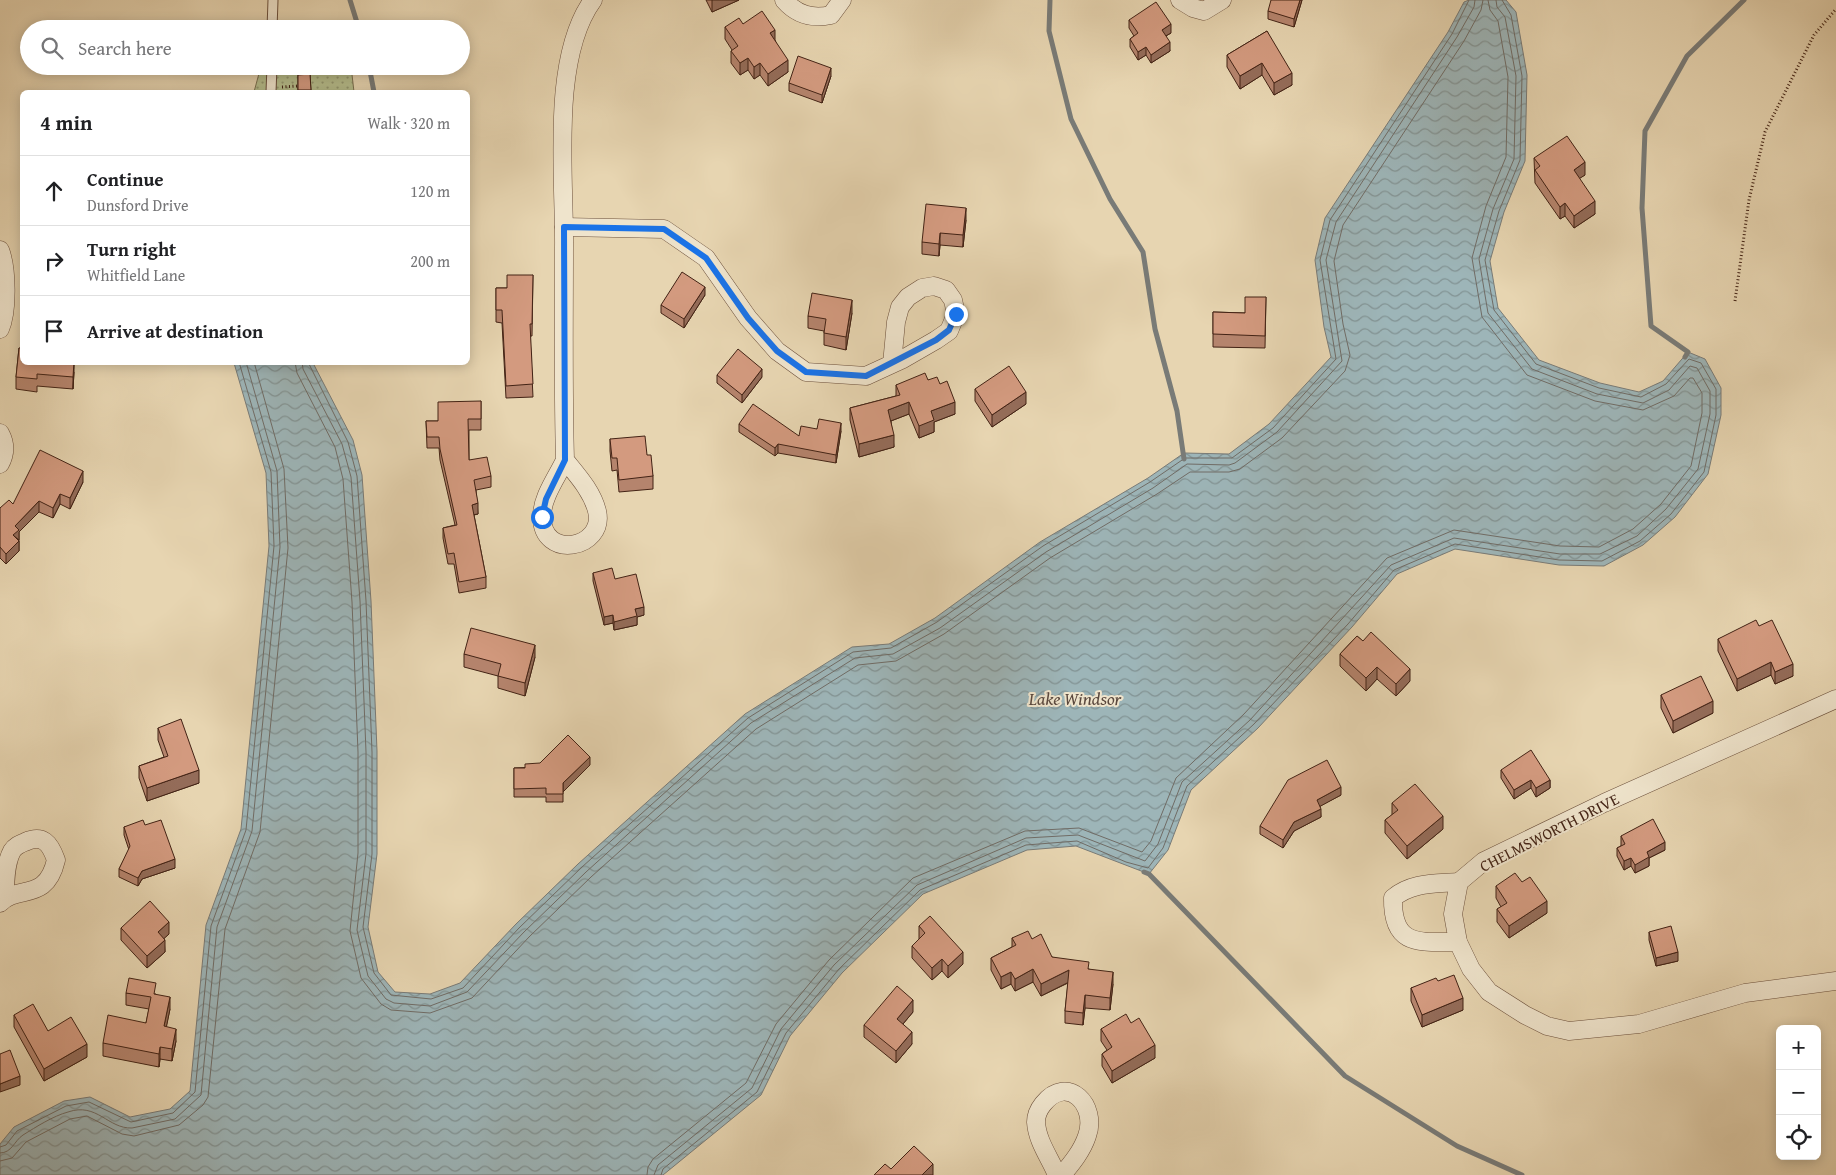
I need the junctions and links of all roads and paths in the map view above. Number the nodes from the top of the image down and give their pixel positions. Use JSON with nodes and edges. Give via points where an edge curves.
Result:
{"nodes":[{"id":1,"x":273,"y":0,"type":"edge"},
{"id":2,"x":594,"y":0,"type":"edge"},
{"id":3,"x":784,"y":0,"type":"edge"},
{"id":4,"x":842,"y":0,"type":"edge"},
{"id":5,"x":1180,"y":0,"type":"edge"},
{"id":6,"x":1222,"y":0,"type":"edge"},
{"id":7,"x":1836,"y":9,"type":"edge"},
{"id":8,"x":272,"y":20,"type":"edge"},
{"id":9,"x":272,"y":75,"type":"edge"},
{"id":10,"x":271,"y":90,"type":"edge"},
{"id":11,"x":564,"y":227,"type":"junction"},
{"id":12,"x":0,"y":250,"type":"edge"},
{"id":13,"x":1735,"y":301,"type":"dead end"},
{"id":14,"x":0,"y":329,"type":"edge"},
{"id":15,"x":892,"y":364,"type":"junction"},
{"id":16,"x":0,"y":433,"type":"edge"},
{"id":17,"x":565,"y":460,"type":"dead end"},
{"id":18,"x":0,"y":464,"type":"edge"},
{"id":19,"x":1836,"y":699,"type":"edge"},
{"id":20,"x":1458,"y":882,"type":"junction"},
{"id":21,"x":1458,"y":942,"type":"junction"},
{"id":22,"x":1836,"y":981,"type":"edge"},
{"id":23,"x":1057,"y":1175,"type":"edge"},
{"id":24,"x":1062,"y":1175,"type":"edge"}],
"edges":[{"from":1,"to":8,"type":"lane"},
{"from":2,"to":11,"type":"street","via":[[583,15],[568,65],[562,132]]},
{"from":3,"to":4,"type":"street","via":[[791,9],[817,18],[831,15]]},
{"from":5,"to":6,"type":"street","via":[[1204,11]]},
{"from":7,"to":13,"type":"path","via":[[1814,35],[1765,132],[1749,200]]},
{"from":9,"to":10,"type":"lane"},
{"from":11,"to":15,"type":"street","via":[[664,229],[706,258],[748,318],[777,351],[806,372],[866,376]]},
{"from":11,"to":17,"type":"street"},
{"from":12,"to":14,"type":"street","via":[[5,291]]},
{"from":15,"to":15,"type":"street","via":[[900,307],[922,288],[934,286],[946,290],[954,300],[956,314],[949,330]]},
{"from":16,"to":18,"type":"street","via":[[5,455]]},
{"from":19,"to":20,"type":"street","name":"CHELMSWORTH DRIVE","via":[[1604,803],[1492,858]]},
{"from":20,"to":21,"type":"street","via":[[1453,914]]},
{"from":20,"to":21,"type":"street","via":[[1415,885],[1402,891],[1393,898],[1393,913],[1405,937],[1417,942]]},
{"from":21,"to":22,"type":"street","via":[[1471,970],[1489,992],[1547,1026],[1569,1031],[1639,1024],[1745,993]]},
{"from":23,"to":24,"type":"street","via":[[1037,1132],[1036,1118],[1050,1096],[1062,1091],[1076,1094],[1090,1117],[1088,1135]]}]}
